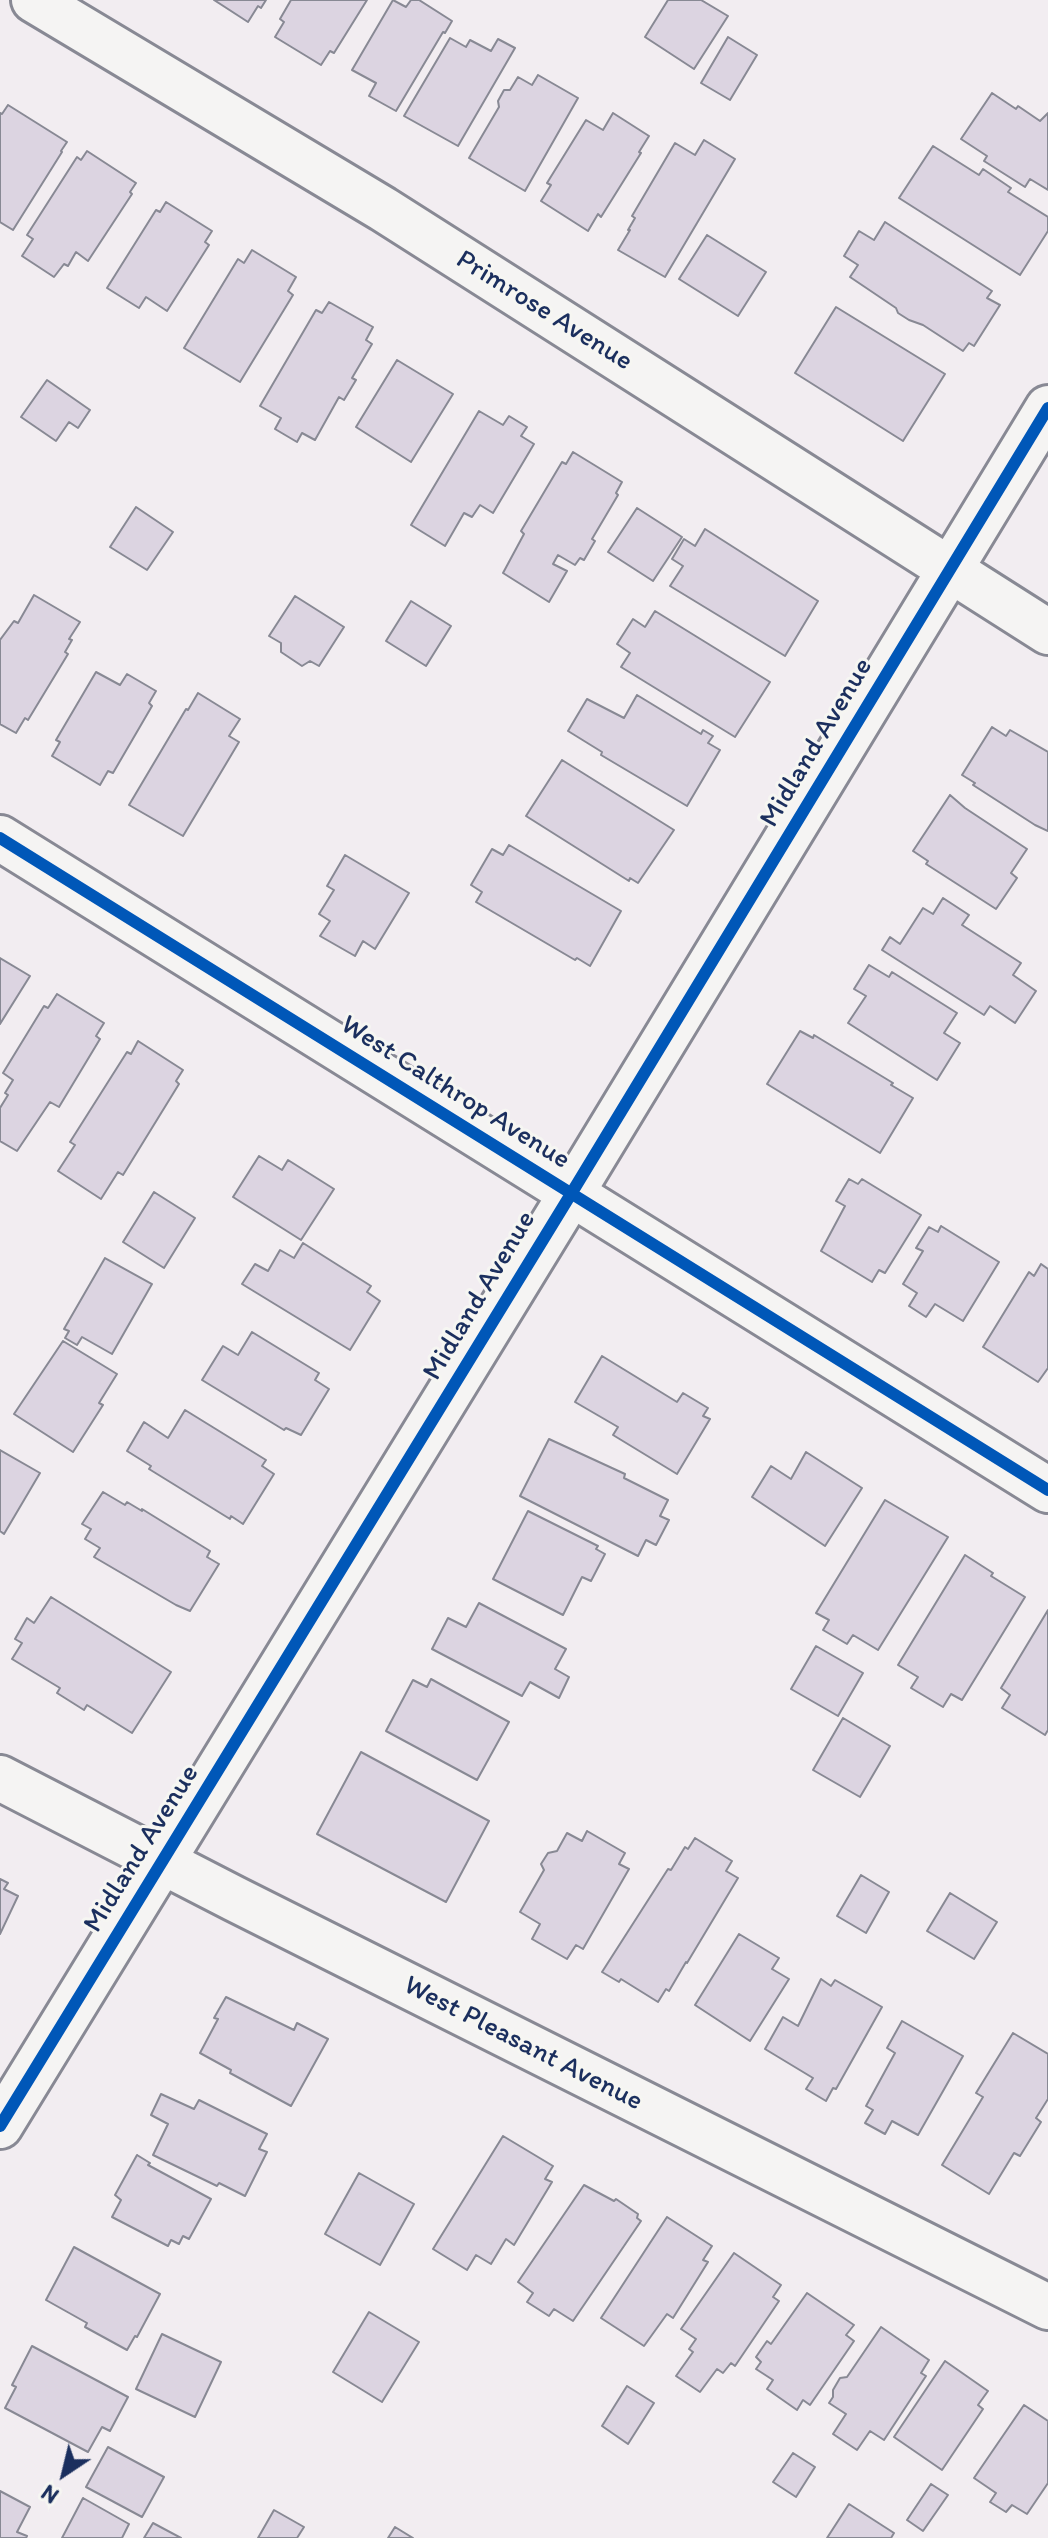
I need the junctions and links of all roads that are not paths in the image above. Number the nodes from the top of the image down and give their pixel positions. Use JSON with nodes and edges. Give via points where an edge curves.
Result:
{"nodes":[{"id":1,"x":34,"y":0,"type":"edge"},
{"id":2,"x":1048,"y":408,"type":"edge"},
{"id":3,"x":950,"y":569,"type":"junction"},
{"id":4,"x":1048,"y":632,"type":"edge"},
{"id":5,"x":0,"y":838,"type":"edge"},
{"id":6,"x":571,"y":1194,"type":"junction"},
{"id":7,"x":1048,"y":1490,"type":"edge"},
{"id":8,"x":0,"y":1778,"type":"edge"},
{"id":9,"x":162,"y":1862,"type":"junction"},
{"id":10,"x":0,"y":2126,"type":"edge"},
{"id":11,"x":1048,"y":2307,"type":"edge"}],
"edges":[{"from":1,"to":3,"type":"street","name":"Primrose Avenue","via":[[383,209]]},
{"from":2,"to":3,"type":"street","name":"Midland Avenue"},
{"from":3,"to":4,"type":"street","name":"Primrose Avenue"},
{"from":3,"to":6,"type":"street","name":"Midland Avenue"},
{"from":5,"to":6,"type":"street","name":"West Calthrop Avenue"},
{"from":6,"to":7,"type":"street","name":"West Calthrop Avenue"},
{"from":6,"to":9,"type":"street","name":"Midland Avenue"},
{"from":8,"to":9,"type":"street","name":"West Pleasant Avenue"},
{"from":9,"to":10,"type":"street","name":"Midland Avenue"},
{"from":9,"to":11,"type":"street","name":"West Pleasant Avenue"}]}
